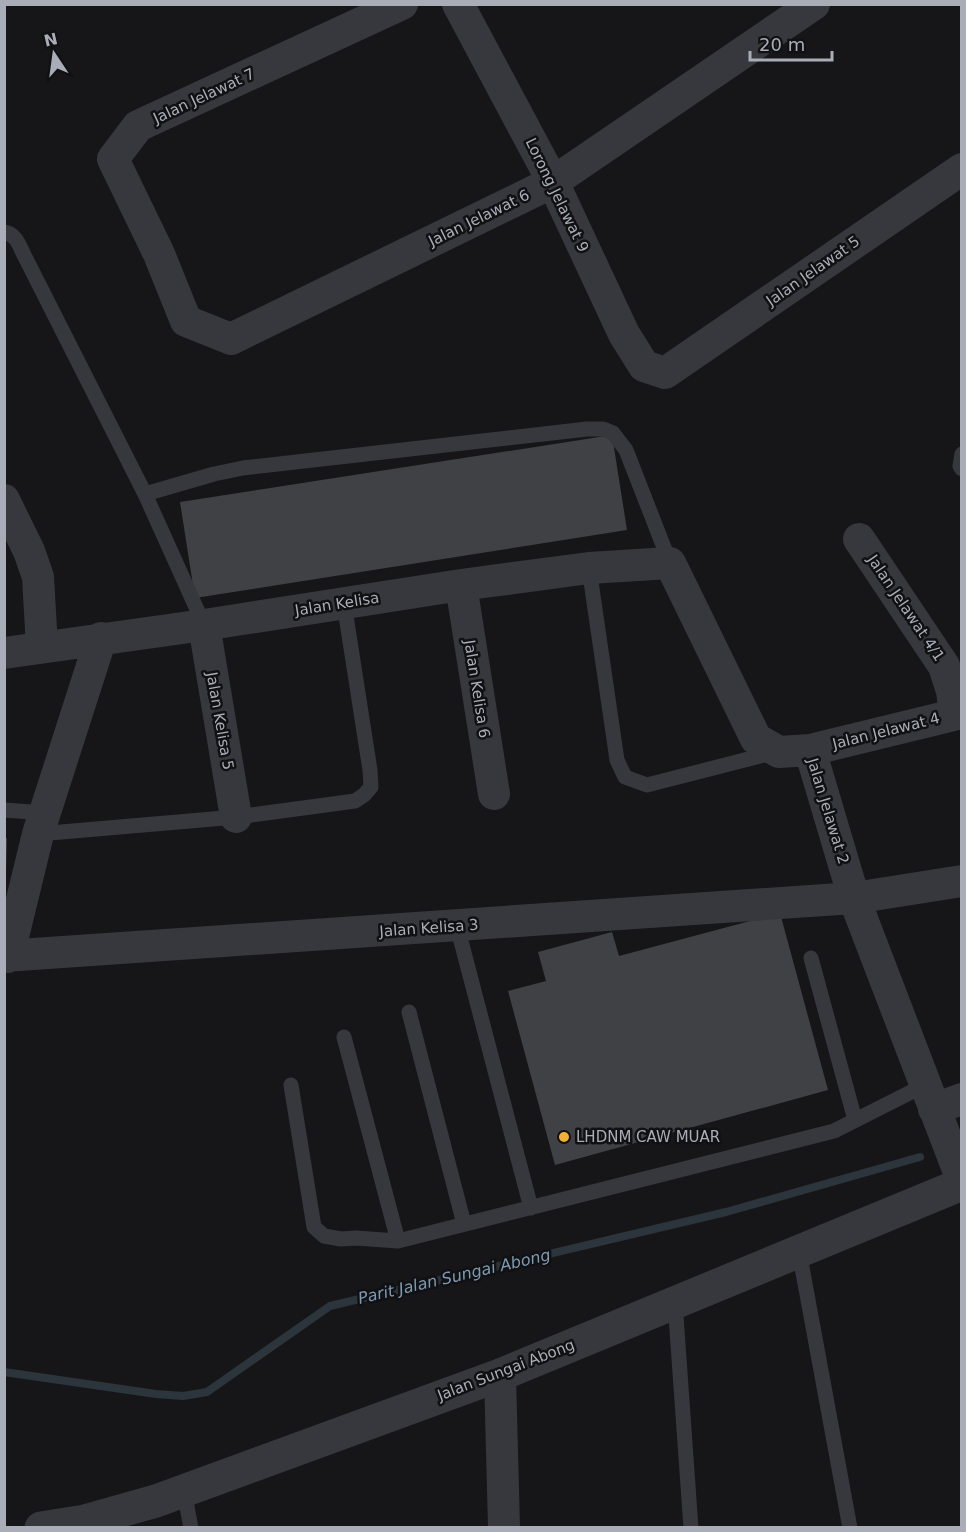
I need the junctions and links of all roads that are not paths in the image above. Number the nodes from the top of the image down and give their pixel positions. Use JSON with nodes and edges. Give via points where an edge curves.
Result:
{"nodes":[{"id":1,"x":402,"y":4,"type":"edge"},
{"id":2,"x":458,"y":4,"type":"edge"},
{"id":3,"x":814,"y":4,"type":"edge"},
{"id":4,"x":962,"y":169,"type":"edge"},
{"id":5,"x":553,"y":182,"type":"junction"},
{"id":6,"x":4,"y":232,"type":"edge"},
{"id":7,"x":159,"y":254,"type":"joint"},
{"id":8,"x":665,"y":373,"type":"joint"},
{"id":9,"x":962,"y":454,"type":"edge"},
{"id":10,"x":962,"y":469,"type":"edge"},
{"id":11,"x":145,"y":494,"type":"junction"},
{"id":12,"x":4,"y":500,"type":"edge"},
{"id":13,"x":859,"y":539,"type":"dead end"},
{"id":14,"x":670,"y":563,"type":"junction"},
{"id":15,"x":589,"y":568,"type":"junction"},
{"id":16,"x":460,"y":585,"type":"junction"},
{"id":17,"x":344,"y":603,"type":"junction"},
{"id":18,"x":204,"y":625,"type":"junction"},
{"id":19,"x":101,"y":638,"type":"junction"},
{"id":20,"x":42,"y":647,"type":"junction"},
{"id":21,"x":4,"y":653,"type":"edge"},
{"id":22,"x":958,"y":713,"type":"edge"},
{"id":23,"x":810,"y":750,"type":"junction"},
{"id":24,"x":778,"y":752,"type":"junction"},
{"id":25,"x":494,"y":794,"type":"dead end"},
{"id":26,"x":4,"y":810,"type":"edge"},
{"id":27,"x":236,"y":817,"type":"junction"},
{"id":28,"x":41,"y":823,"type":"junction"},
{"id":29,"x":962,"y":881,"type":"edge"},
{"id":30,"x":854,"y":898,"type":"junction"},
{"id":31,"x":457,"y":926,"type":"junction"},
{"id":32,"x":811,"y":958,"type":"dead end"},
{"id":33,"x":6,"y":961,"type":"edge"},
{"id":34,"x":409,"y":1012,"type":"dead end"},
{"id":35,"x":345,"y":1037,"type":"dead end"},
{"id":36,"x":291,"y":1085,"type":"dead end"},
{"id":37,"x":940,"y":1104,"type":"edge"},
{"id":38,"x":855,"y":1120,"type":"junction"},
{"id":39,"x":962,"y":1182,"type":"edge"},
{"id":40,"x":531,"y":1208,"type":"junction"},
{"id":41,"x":464,"y":1224,"type":"junction"},
{"id":42,"x":398,"y":1240,"type":"junction"},
{"id":43,"x":799,"y":1251,"type":"junction"},
{"id":44,"x":675,"y":1302,"type":"junction"},
{"id":45,"x":500,"y":1375,"type":"junction"},
{"id":46,"x":184,"y":1491,"type":"junction"},
{"id":47,"x":41,"y":1527,"type":"edge"},
{"id":48,"x":191,"y":1527,"type":"edge"},
{"id":49,"x":504,"y":1527,"type":"edge"},
{"id":50,"x":691,"y":1527,"type":"edge"},
{"id":51,"x":850,"y":1527,"type":"edge"}],
"edges":[{"from":1,"to":7,"type":"street","name":"Jalan Jelawat 7","via":[[138,126],[114,159]]},
{"from":2,"to":5,"type":"street","name":"Lorong Jelawat 9"},
{"from":3,"to":5,"type":"street","name":"Jalan Jelawat 6"},
{"from":4,"to":8,"type":"street","name":"Jalan Jelawat 5"},
{"from":5,"to":7,"type":"street","name":"Jalan Jelawat 6","via":[[231,339],[186,321]]},
{"from":5,"to":8,"type":"street","name":"Lorong Jelawat 9","via":[[624,334],[644,366]]},
{"from":6,"to":11,"type":"lane","via":[[14,236]]},
{"from":9,"to":10,"type":"lane"},
{"from":11,"to":14,"type":"lane","via":[[243,468],[603,429],[613,433],[626,450]]},
{"from":11,"to":18,"type":"lane"},
{"from":12,"to":20,"type":"street","via":[[38,578]]},
{"from":13,"to":22,"type":"street","name":"Jalan Jelawat 4/1","via":[[944,666]]},
{"from":14,"to":15,"type":"street","name":"Jalan Kelisa"},
{"from":14,"to":24,"type":"street","via":[[756,739]]},
{"from":15,"to":16,"type":"street","name":"Jalan Kelisa"},
{"from":15,"to":24,"type":"lane","via":[[617,760],[625,777],[647,784]]},
{"from":16,"to":17,"type":"street","name":"Jalan Kelisa"},
{"from":16,"to":25,"type":"street","name":"Jalan Kelisa 6"},
{"from":17,"to":18,"type":"street","name":"Jalan Kelisa"},
{"from":17,"to":27,"type":"lane","via":[[371,787],[355,801]]},
{"from":18,"to":19,"type":"street","name":"Jalan Kelisa"},
{"from":18,"to":27,"type":"street","name":"Jalan Kelisa 5"},
{"from":19,"to":20,"type":"street","name":"Jalan Kelisa"},
{"from":19,"to":28,"type":"street"},
{"from":20,"to":21,"type":"street","name":"Jalan Kelisa"},
{"from":22,"to":23,"type":"street","name":"Jalan Jelawat 4"},
{"from":23,"to":24,"type":"street","name":"Jalan Jelawat 2"},
{"from":23,"to":30,"type":"street","name":"Jalan Jelawat 2"},
{"from":26,"to":28,"type":"lane"},
{"from":27,"to":28,"type":"lane"},
{"from":28,"to":33,"type":"street"},
{"from":29,"to":30,"type":"street","name":"Jalan Kelisa 3"},
{"from":30,"to":31,"type":"street","name":"Jalan Kelisa 3"},
{"from":30,"to":37,"type":"street","name":"Jalan Jelawat 2"},
{"from":31,"to":33,"type":"street","name":"Jalan Kelisa 3"},
{"from":31,"to":40,"type":"lane"},
{"from":32,"to":38,"type":"lane"},
{"from":34,"to":41,"type":"lane"},
{"from":35,"to":42,"type":"lane"},
{"from":36,"to":42,"type":"lane","via":[[314,1227],[324,1236],[340,1239]]},
{"from":37,"to":38,"type":"lane"},
{"from":37,"to":39,"type":"street"},
{"from":38,"to":40,"type":"lane","via":[[834,1131]]},
{"from":39,"to":43,"type":"street","name":"Jalan Sungai Abong"},
{"from":40,"to":41,"type":"lane"},
{"from":41,"to":42,"type":"lane"},
{"from":43,"to":44,"type":"street","name":"Jalan Sungai Abong"},
{"from":43,"to":51,"type":"lane"},
{"from":44,"to":45,"type":"street","name":"Jalan Sungai Abong"},
{"from":44,"to":50,"type":"lane"},
{"from":45,"to":46,"type":"street","name":"Jalan Sungai Abong"},
{"from":45,"to":49,"type":"street"},
{"from":46,"to":47,"type":"street","name":"Jalan Sungai Abong","via":[[85,1521]]},
{"from":46,"to":48,"type":"lane"}]}
